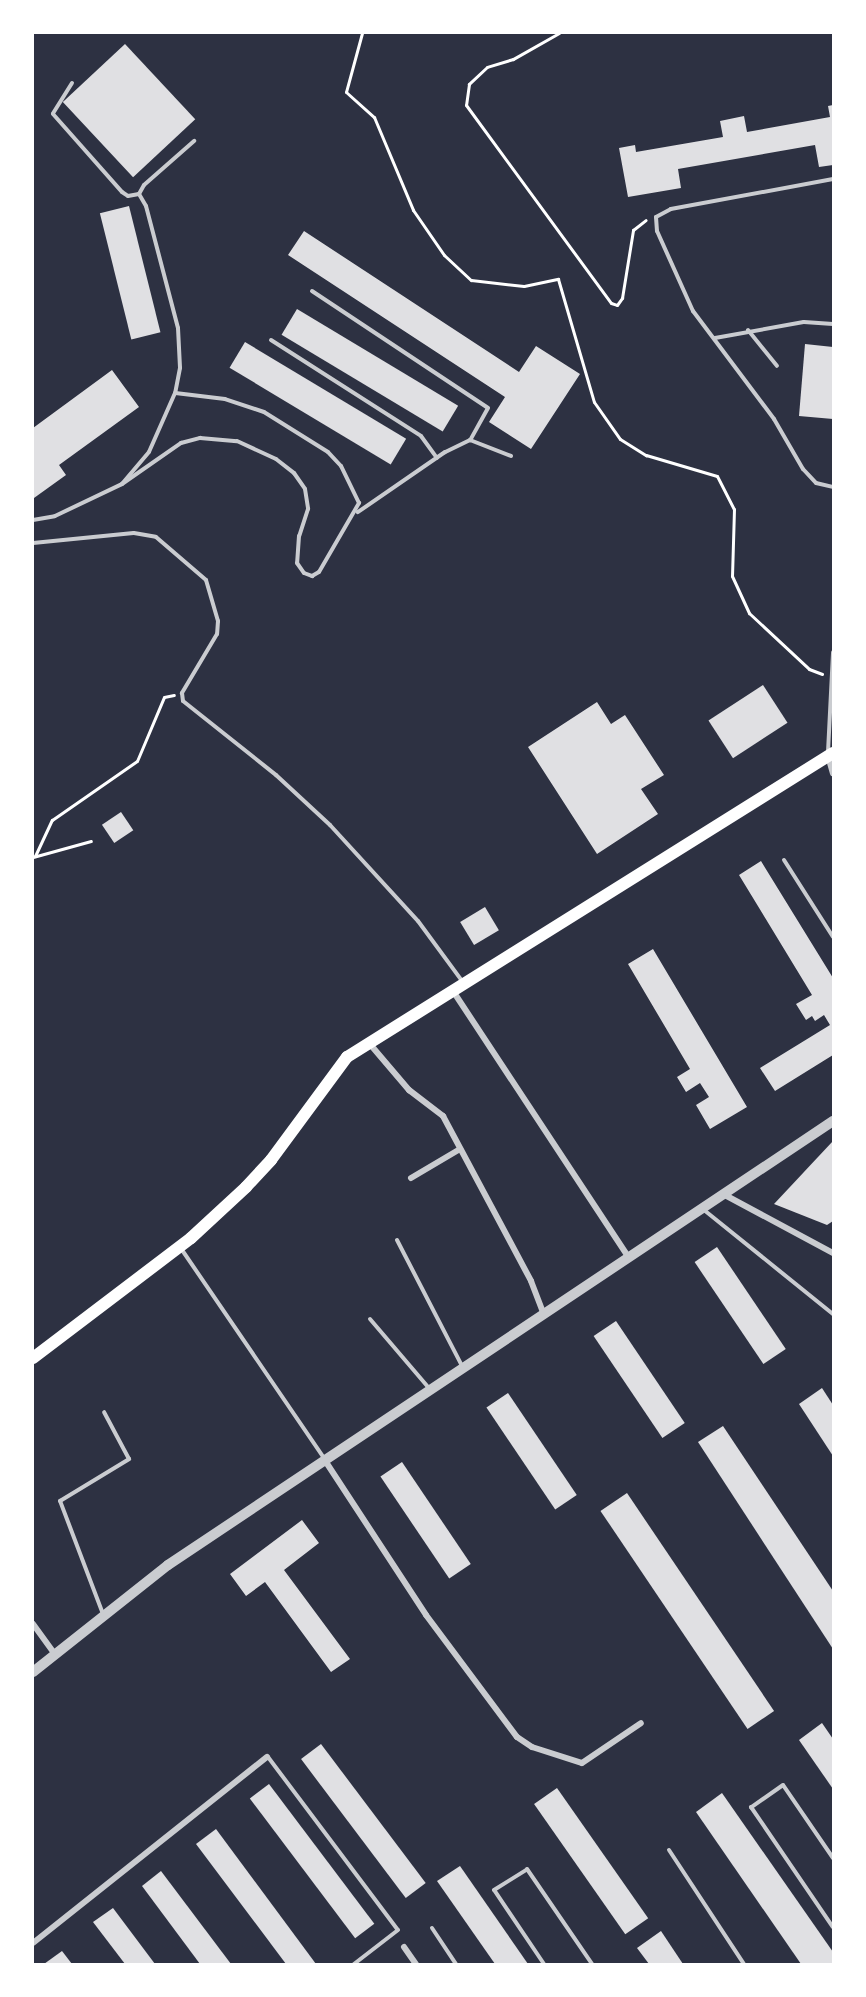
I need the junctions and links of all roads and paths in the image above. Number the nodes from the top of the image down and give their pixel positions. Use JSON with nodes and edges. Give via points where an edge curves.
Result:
{"nodes":[{"id":1,"x":362,"y":33,"type":"edge"},
{"id":2,"x":559,"y":33,"type":"edge"},
{"id":3,"x":72,"y":82,"type":"dead end"},
{"id":4,"x":194,"y":141,"type":"dead end"},
{"id":5,"x":833,"y":179,"type":"edge"},
{"id":6,"x":139,"y":194,"type":"junction"},
{"id":7,"x":656,"y":217,"type":"junction"},
{"id":8,"x":312,"y":291,"type":"dead end"},
{"id":9,"x":833,"y":324,"type":"edge"},
{"id":10,"x":748,"y":330,"type":"junction"},
{"id":11,"x":715,"y":338,"type":"junction"},
{"id":12,"x":271,"y":340,"type":"dead end"},
{"id":13,"x":777,"y":366,"type":"dead end"},
{"id":14,"x":176,"y":393,"type":"junction"},
{"id":15,"x":470,"y":440,"type":"junction"},
{"id":16,"x":511,"y":456,"type":"dead end"},
{"id":17,"x":437,"y":458,"type":"junction"},
{"id":18,"x":122,"y":484,"type":"junction"},
{"id":19,"x":833,"y":487,"type":"edge"},
{"id":20,"x":357,"y":512,"type":"junction"},
{"id":21,"x":33,"y":520,"type":"edge"},
{"id":22,"x":33,"y":543,"type":"edge"},
{"id":23,"x":833,"y":652,"type":"edge"},
{"id":24,"x":830,"y":678,"type":"junction"},
{"id":25,"x":182,"y":693,"type":"junction"},
{"id":26,"x":830,"y":754,"type":"edge"},
{"id":27,"x":833,"y":773,"type":"edge"},
{"id":28,"x":91,"y":841,"type":"dead end"},
{"id":29,"x":34,"y":856,"type":"edge"},
{"id":30,"x":784,"y":860,"type":"dead end"},
{"id":31,"x":833,"y":937,"type":"edge"},
{"id":32,"x":457,"y":985,"type":"junction"},
{"id":33,"x":368,"y":1042,"type":"junction"},
{"id":34,"x":833,"y":1121,"type":"edge"},
{"id":35,"x":460,"y":1149,"type":"junction"},
{"id":36,"x":411,"y":1178,"type":"dead end"},
{"id":37,"x":722,"y":1193,"type":"junction"},
{"id":38,"x":701,"y":1207,"type":"junction"},
{"id":39,"x":397,"y":1240,"type":"dead end"},
{"id":40,"x":180,"y":1247,"type":"junction"},
{"id":41,"x":833,"y":1253,"type":"edge"},
{"id":42,"x":628,"y":1256,"type":"junction"},
{"id":43,"x":543,"y":1313,"type":"junction"},
{"id":44,"x":833,"y":1314,"type":"edge"},
{"id":45,"x":370,"y":1318,"type":"dead end"},
{"id":46,"x":33,"y":1358,"type":"edge"},
{"id":47,"x":462,"y":1367,"type":"junction"},
{"id":48,"x":430,"y":1388,"type":"junction"},
{"id":49,"x":104,"y":1412,"type":"dead end"},
{"id":50,"x":324,"y":1458,"type":"junction"},
{"id":51,"x":104,"y":1614,"type":"junction"},
{"id":52,"x":33,"y":1624,"type":"edge"},
{"id":53,"x":55,"y":1654,"type":"junction"},
{"id":54,"x":33,"y":1672,"type":"edge"},
{"id":55,"x":641,"y":1723,"type":"dead end"},
{"id":56,"x":267,"y":1756,"type":"joint"},
{"id":57,"x":669,"y":1850,"type":"dead end"},
{"id":58,"x":833,"y":1858,"type":"edge"},
{"id":59,"x":833,"y":1927,"type":"edge"},
{"id":60,"x":432,"y":1928,"type":"dead end"},
{"id":61,"x":33,"y":1943,"type":"edge"},
{"id":62,"x":404,"y":1947,"type":"dead end"},
{"id":63,"x":354,"y":1964,"type":"edge"},
{"id":64,"x":416,"y":1964,"type":"edge"},
{"id":65,"x":456,"y":1964,"type":"edge"},
{"id":66,"x":544,"y":1964,"type":"edge"},
{"id":67,"x":592,"y":1964,"type":"edge"},
{"id":68,"x":744,"y":1964,"type":"edge"}],
"edges":[{"from":1,"to":24,"type":"path","via":[[346,92],[374,117],[413,210],[444,255],[471,280],[524,286],[558,279],[594,402],[620,439],[637,450],[717,476],[734,509],[732,576],[749,613],[809,669]]},
{"from":2,"to":7,"type":"path","via":[[513,59],[487,66],[470,84],[466,105],[611,303],[617,305],[622,298],[633,231],[642,221]]},
{"from":3,"to":6,"type":"lane","via":[[57,102],[53,114],[56,121],[95,158],[122,192],[128,196]]},
{"from":4,"to":6,"type":"lane","via":[[144,185]]},
{"from":5,"to":7,"type":"lane","via":[[671,209]]},
{"from":6,"to":14,"type":"lane","via":[[146,206],[178,328],[180,368]]},
{"from":7,"to":11,"type":"lane","via":[[657,231],[674,274],[693,311]]},
{"from":8,"to":15,"type":"lane","via":[[488,408]]},
{"from":9,"to":10,"type":"lane","via":[[804,322]]},
{"from":10,"to":11,"type":"lane"},
{"from":10,"to":13,"type":"lane"},
{"from":11,"to":19,"type":"lane","via":[[774,419],[803,469],[816,483]]},
{"from":12,"to":17,"type":"lane","via":[[421,436]]},
{"from":14,"to":18,"type":"lane","via":[[148,453]]},
{"from":14,"to":20,"type":"lane","via":[[242,403],[328,452],[341,466],[356,497]]},
{"from":15,"to":16,"type":"lane"},
{"from":15,"to":17,"type":"lane"},
{"from":17,"to":20,"type":"lane"},
{"from":18,"to":20,"type":"lane","via":[[181,442],[220,437],[256,449],[294,473],[305,489],[308,509],[296,555],[304,573],[312,576],[323,567]]},
{"from":18,"to":21,"type":"lane","via":[[54,516]]},
{"from":22,"to":25,"type":"lane","via":[[134,533],[156,537],[191,566],[212,593],[218,621],[217,634]]},
{"from":23,"to":24,"type":"lane"},
{"from":24,"to":26,"type":"lane"},
{"from":25,"to":29,"type":"path","via":[[164,697],[137,761],[52,820]]},
{"from":25,"to":32,"type":"lane","via":[[190,709],[276,775],[330,825],[418,921]]},
{"from":26,"to":27,"type":"street"},
{"from":26,"to":32,"type":"main road"},
{"from":28,"to":29,"type":"path"},
{"from":30,"to":31,"type":"lane"},
{"from":32,"to":33,"type":"main road"},
{"from":32,"to":42,"type":"street"},
{"from":33,"to":35,"type":"street","via":[[409,1090],[436,1107]]},
{"from":33,"to":40,"type":"main road","via":[[331,1075],[271,1160]]},
{"from":34,"to":37,"type":"street"},
{"from":35,"to":36,"type":"street"},
{"from":35,"to":43,"type":"street","via":[[531,1281]]},
{"from":37,"to":38,"type":"street"},
{"from":37,"to":41,"type":"street"},
{"from":38,"to":42,"type":"street"},
{"from":38,"to":44,"type":"lane"},
{"from":39,"to":47,"type":"lane"},
{"from":40,"to":46,"type":"main road"},
{"from":40,"to":50,"type":"lane"},
{"from":42,"to":43,"type":"street"},
{"from":43,"to":47,"type":"street"},
{"from":45,"to":48,"type":"lane"},
{"from":47,"to":48,"type":"street"},
{"from":48,"to":50,"type":"street"},
{"from":49,"to":51,"type":"lane","via":[[129,1459],[60,1501]]},
{"from":50,"to":51,"type":"street"},
{"from":50,"to":55,"type":"street","via":[[426,1615],[517,1737],[532,1747],[582,1763]]},
{"from":51,"to":53,"type":"street"},
{"from":52,"to":53,"type":"street"},
{"from":53,"to":54,"type":"street"},
{"from":56,"to":61,"type":"street"},
{"from":56,"to":63,"type":"lane","via":[[398,1930]]},
{"from":57,"to":68,"type":"lane"},
{"from":58,"to":59,"type":"lane","via":[[783,1785],[751,1808]]},
{"from":60,"to":65,"type":"lane"},
{"from":62,"to":64,"type":"street"},
{"from":66,"to":67,"type":"lane","via":[[494,1890],[527,1869]]}]}
